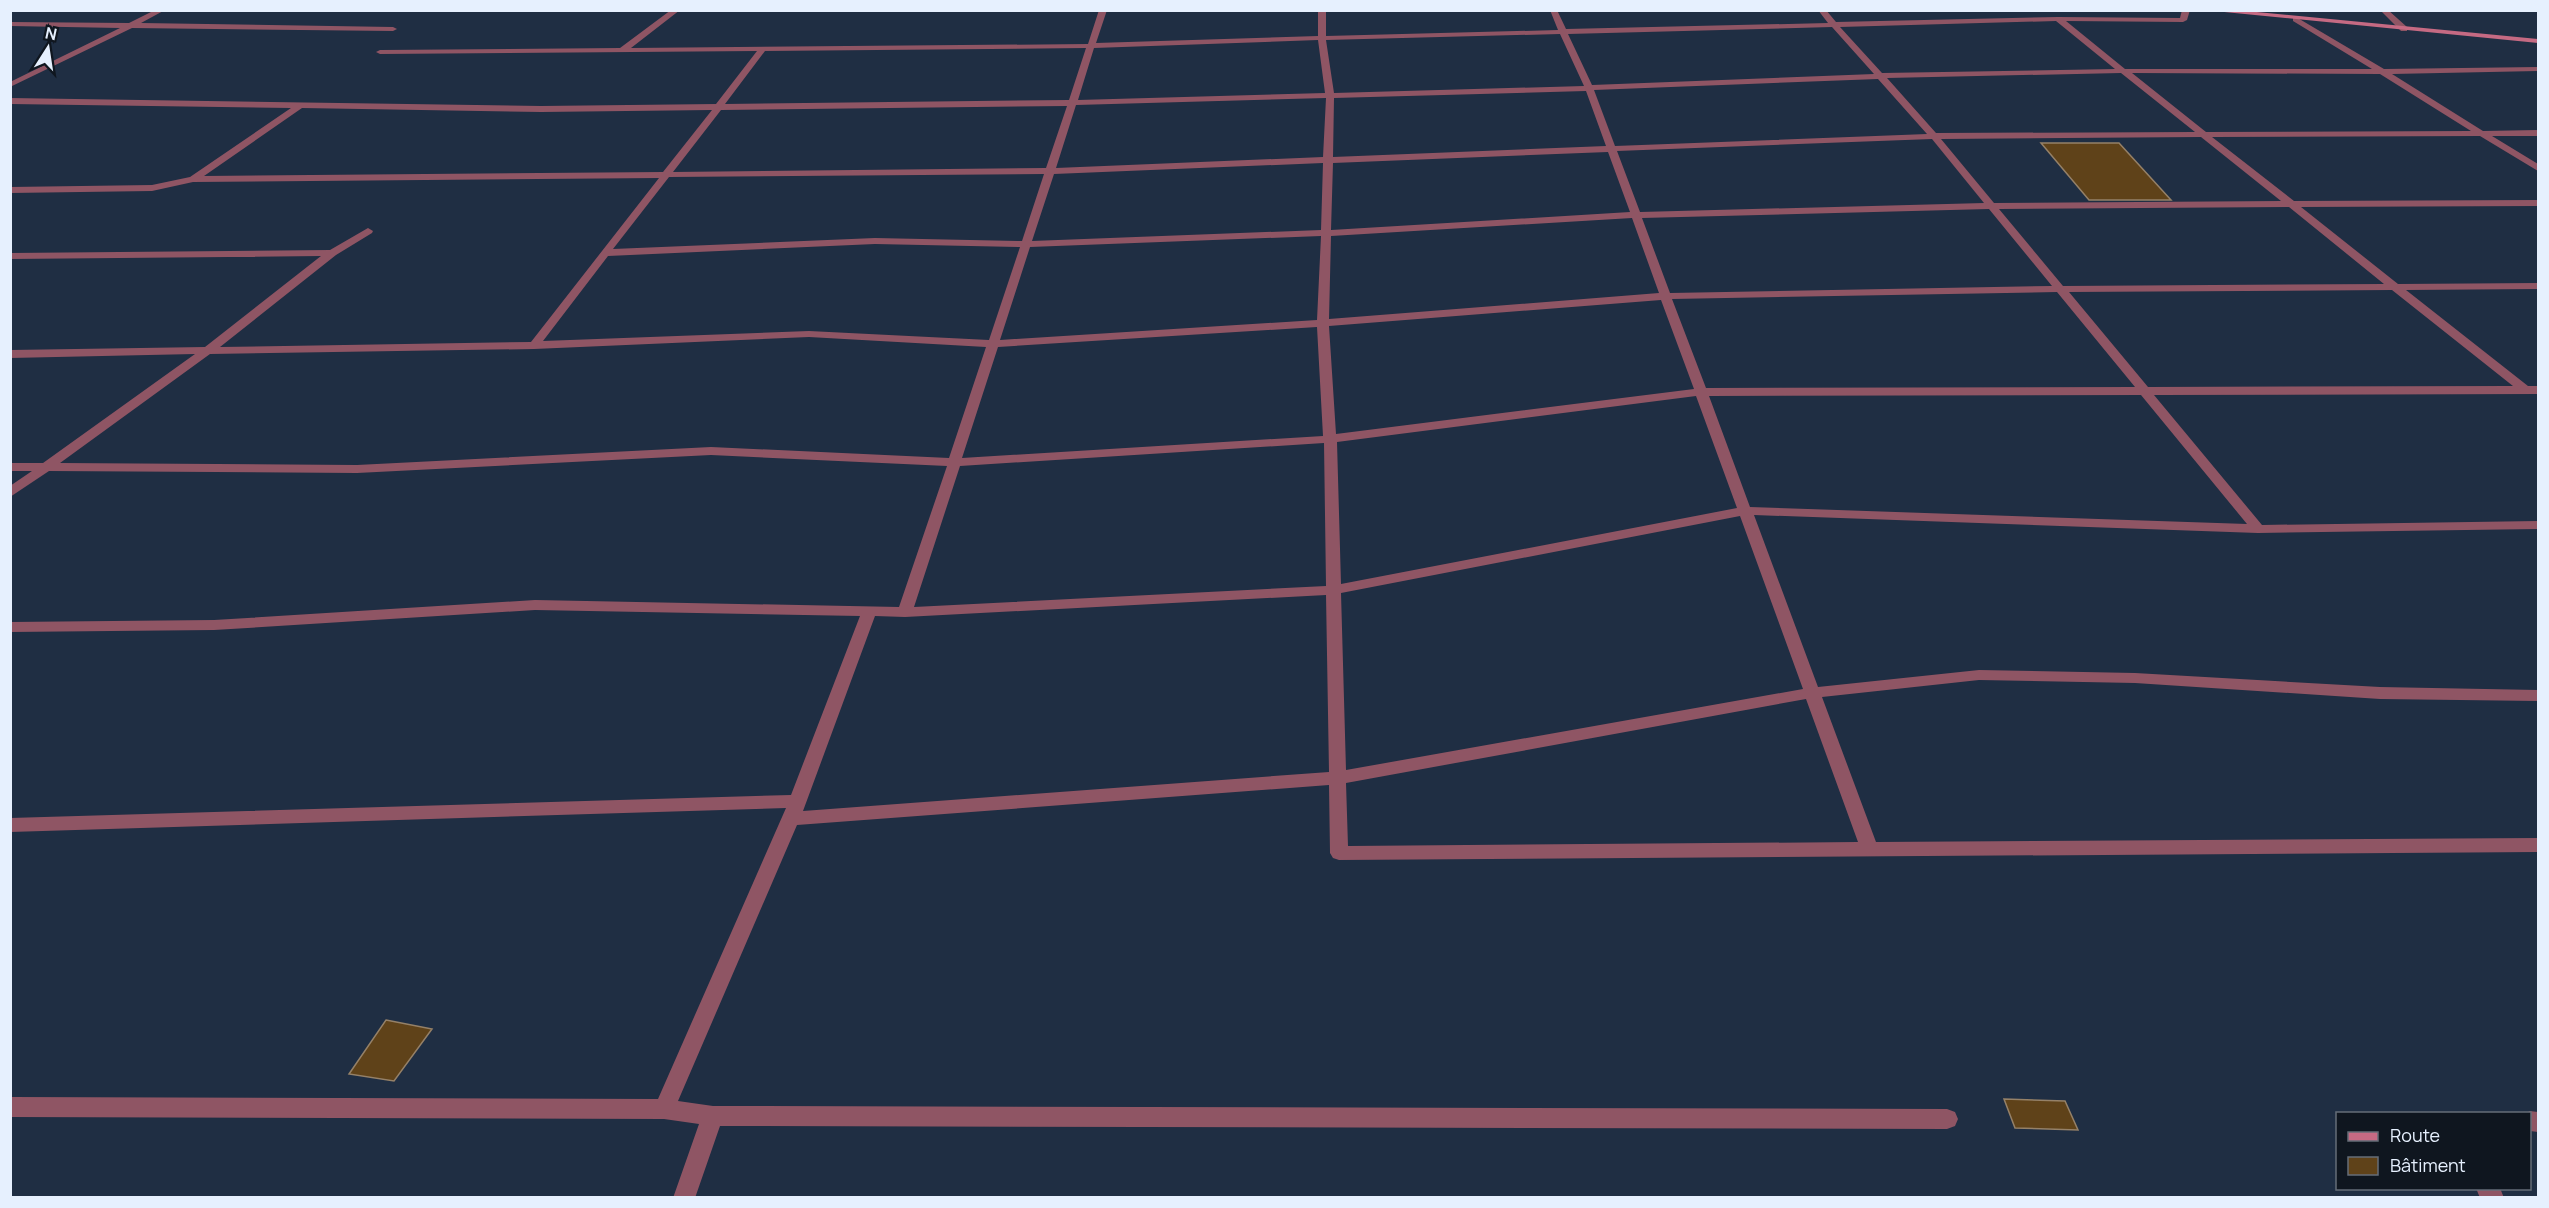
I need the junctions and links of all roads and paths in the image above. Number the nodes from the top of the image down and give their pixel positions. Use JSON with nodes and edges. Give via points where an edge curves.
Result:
{"nodes":[{"id":1,"x":162,"y":10,"type":"edge"},
{"id":2,"x":677,"y":10,"type":"edge"},
{"id":3,"x":1103,"y":10,"type":"edge"},
{"id":4,"x":1322,"y":10,"type":"edge"},
{"id":5,"x":1553,"y":10,"type":"edge"},
{"id":6,"x":1821,"y":10,"type":"edge"},
{"id":7,"x":2186,"y":10,"type":"edge"},
{"id":8,"x":2207,"y":10,"type":"edge"},
{"id":9,"x":2267,"y":10,"type":"edge"},
{"id":10,"x":2383,"y":10,"type":"edge"},
{"id":11,"x":2275,"y":17,"type":"junction"},
{"id":12,"x":2296,"y":19,"type":"junction"},
{"id":13,"x":2058,"y":20,"type":"junction"},
{"id":14,"x":10,"y":24,"type":"edge"},
{"id":15,"x":1835,"y":25,"type":"junction"},
{"id":16,"x":131,"y":26,"type":"junction"},
{"id":17,"x":393,"y":29,"type":"dead end"},
{"id":18,"x":2404,"y":29,"type":"junction"},
{"id":19,"x":1563,"y":32,"type":"junction"},
{"id":20,"x":1322,"y":38,"type":"junction"},
{"id":21,"x":2538,"y":41,"type":"edge"},
{"id":22,"x":1091,"y":46,"type":"junction"},
{"id":23,"x":763,"y":49,"type":"junction"},
{"id":24,"x":622,"y":50,"type":"junction"},
{"id":25,"x":380,"y":52,"type":"dead end"},
{"id":26,"x":2538,"y":69,"type":"edge"},
{"id":27,"x":2123,"y":71,"type":"junction"},
{"id":28,"x":2382,"y":72,"type":"junction"},
{"id":29,"x":1880,"y":76,"type":"junction"},
{"id":30,"x":10,"y":85,"type":"edge"},
{"id":31,"x":1589,"y":88,"type":"junction"},
{"id":32,"x":1330,"y":96,"type":"junction"},
{"id":33,"x":10,"y":101,"type":"edge"},
{"id":34,"x":1072,"y":103,"type":"junction"},
{"id":35,"x":299,"y":106,"type":"junction"},
{"id":36,"x":718,"y":107,"type":"junction"},
{"id":37,"x":2482,"y":133,"type":"junction"},
{"id":38,"x":2538,"y":133,"type":"edge"},
{"id":39,"x":2203,"y":135,"type":"junction"},
{"id":40,"x":1934,"y":136,"type":"junction"},
{"id":41,"x":1611,"y":148,"type":"junction"},
{"id":42,"x":1328,"y":160,"type":"junction"},
{"id":43,"x":2538,"y":168,"type":"edge"},
{"id":44,"x":1050,"y":171,"type":"junction"},
{"id":45,"x":666,"y":174,"type":"junction"},
{"id":46,"x":192,"y":179,"type":"junction"},
{"id":47,"x":10,"y":190,"type":"edge"},
{"id":48,"x":2538,"y":202,"type":"edge"},
{"id":49,"x":2291,"y":204,"type":"junction"},
{"id":50,"x":1992,"y":206,"type":"junction"},
{"id":51,"x":1635,"y":215,"type":"junction"},
{"id":52,"x":368,"y":231,"type":"dead end"},
{"id":53,"x":1326,"y":233,"type":"junction"},
{"id":54,"x":1026,"y":244,"type":"junction"},
{"id":55,"x":332,"y":253,"type":"junction"},
{"id":56,"x":605,"y":253,"type":"junction"},
{"id":57,"x":10,"y":256,"type":"edge"},
{"id":58,"x":2538,"y":286,"type":"edge"},
{"id":59,"x":2396,"y":287,"type":"junction"},
{"id":60,"x":2060,"y":289,"type":"junction"},
{"id":61,"x":1665,"y":296,"type":"junction"},
{"id":62,"x":1323,"y":323,"type":"junction"},
{"id":63,"x":993,"y":344,"type":"junction"},
{"id":64,"x":534,"y":345,"type":"junction"},
{"id":65,"x":207,"y":351,"type":"junction"},
{"id":66,"x":10,"y":354,"type":"edge"},
{"id":67,"x":2532,"y":390,"type":"edge"},
{"id":68,"x":2144,"y":391,"type":"junction"},
{"id":69,"x":1701,"y":392,"type":"junction"},
{"id":70,"x":1330,"y":439,"type":"junction"},
{"id":71,"x":954,"y":462,"type":"junction"},
{"id":72,"x":48,"y":466,"type":"junction"},
{"id":73,"x":10,"y":467,"type":"edge"},
{"id":74,"x":10,"y":493,"type":"edge"},
{"id":75,"x":1744,"y":511,"type":"junction"},
{"id":76,"x":2538,"y":525,"type":"edge"},
{"id":77,"x":2258,"y":529,"type":"junction"},
{"id":78,"x":1334,"y":590,"type":"junction"},
{"id":79,"x":869,"y":612,"type":"junction"},
{"id":80,"x":904,"y":612,"type":"junction"},
{"id":81,"x":10,"y":627,"type":"edge"},
{"id":82,"x":1811,"y":693,"type":"junction"},
{"id":83,"x":2538,"y":695,"type":"edge"},
{"id":84,"x":1337,"y":778,"type":"junction"},
{"id":85,"x":797,"y":801,"type":"junction"},
{"id":86,"x":791,"y":819,"type":"junction"},
{"id":87,"x":10,"y":825,"type":"edge"},
{"id":88,"x":2538,"y":845,"type":"edge"},
{"id":89,"x":1870,"y":850,"type":"junction"},
{"id":90,"x":10,"y":1107,"type":"edge"},
{"id":91,"x":664,"y":1109,"type":"junction"},
{"id":92,"x":712,"y":1116,"type":"junction"},
{"id":93,"x":1947,"y":1119,"type":"dead end"},
{"id":94,"x":684,"y":1197,"type":"edge"}],
"edges":[{"from":1,"to":16,"type":"street"},
{"from":2,"to":24,"type":"street"},
{"from":3,"to":22,"type":"street"},
{"from":4,"to":20,"type":"street"},
{"from":5,"to":19,"type":"street"},
{"from":6,"to":15,"type":"street"},
{"from":7,"to":13,"type":"street","via":[[2184,20]]},
{"from":8,"to":11,"type":"main road"},
{"from":9,"to":11,"type":"street"},
{"from":10,"to":18,"type":"street"},
{"from":11,"to":12,"type":"main road"},
{"from":12,"to":18,"type":"main road"},
{"from":12,"to":28,"type":"street"},
{"from":13,"to":15,"type":"street"},
{"from":13,"to":27,"type":"street"},
{"from":14,"to":16,"type":"street"},
{"from":15,"to":19,"type":"street"},
{"from":15,"to":29,"type":"street"},
{"from":16,"to":17,"type":"street"},
{"from":16,"to":30,"type":"street"},
{"from":18,"to":21,"type":"main road"},
{"from":19,"to":20,"type":"street"},
{"from":19,"to":31,"type":"street"},
{"from":20,"to":22,"type":"street"},
{"from":20,"to":32,"type":"street"},
{"from":22,"to":23,"type":"street"},
{"from":22,"to":34,"type":"street"},
{"from":23,"to":24,"type":"street"},
{"from":23,"to":36,"type":"street"},
{"from":24,"to":25,"type":"street"},
{"from":26,"to":28,"type":"street"},
{"from":27,"to":28,"type":"street"},
{"from":27,"to":29,"type":"street"},
{"from":27,"to":39,"type":"street"},
{"from":28,"to":37,"type":"street"},
{"from":29,"to":31,"type":"street"},
{"from":29,"to":40,"type":"street"},
{"from":31,"to":32,"type":"street"},
{"from":31,"to":41,"type":"street"},
{"from":32,"to":34,"type":"street"},
{"from":32,"to":42,"type":"street"},
{"from":33,"to":35,"type":"street"},
{"from":34,"to":36,"type":"street"},
{"from":34,"to":44,"type":"street"},
{"from":35,"to":36,"type":"street","via":[[541,110]]},
{"from":35,"to":46,"type":"street"},
{"from":36,"to":45,"type":"street"},
{"from":37,"to":38,"type":"street"},
{"from":37,"to":39,"type":"street"},
{"from":37,"to":43,"type":"street"},
{"from":39,"to":40,"type":"street"},
{"from":39,"to":49,"type":"street"},
{"from":40,"to":41,"type":"street"},
{"from":40,"to":50,"type":"street"},
{"from":41,"to":42,"type":"street"},
{"from":41,"to":51,"type":"street"},
{"from":42,"to":44,"type":"street"},
{"from":42,"to":53,"type":"street"},
{"from":44,"to":45,"type":"street"},
{"from":44,"to":54,"type":"street"},
{"from":45,"to":46,"type":"street"},
{"from":45,"to":56,"type":"street"},
{"from":46,"to":47,"type":"street","via":[[152,188]]},
{"from":48,"to":49,"type":"street"},
{"from":49,"to":50,"type":"street"},
{"from":49,"to":59,"type":"street"},
{"from":50,"to":51,"type":"street"},
{"from":50,"to":60,"type":"street"},
{"from":51,"to":53,"type":"street"},
{"from":51,"to":61,"type":"street"},
{"from":52,"to":55,"type":"street"},
{"from":53,"to":54,"type":"street"},
{"from":53,"to":62,"type":"street"},
{"from":54,"to":56,"type":"street","via":[[875,241]]},
{"from":54,"to":63,"type":"street"},
{"from":55,"to":57,"type":"street"},
{"from":55,"to":65,"type":"street"},
{"from":56,"to":64,"type":"street"},
{"from":58,"to":59,"type":"street"},
{"from":59,"to":60,"type":"street"},
{"from":59,"to":67,"type":"street"},
{"from":60,"to":61,"type":"street"},
{"from":60,"to":68,"type":"street"},
{"from":61,"to":62,"type":"street"},
{"from":61,"to":69,"type":"street"},
{"from":62,"to":63,"type":"street"},
{"from":62,"to":70,"type":"street"},
{"from":63,"to":64,"type":"street","via":[[809,334]]},
{"from":63,"to":71,"type":"street"},
{"from":64,"to":65,"type":"street"},
{"from":65,"to":66,"type":"street"},
{"from":65,"to":72,"type":"street"},
{"from":67,"to":68,"type":"street"},
{"from":68,"to":69,"type":"street"},
{"from":68,"to":77,"type":"street"},
{"from":69,"to":70,"type":"street"},
{"from":69,"to":75,"type":"street"},
{"from":70,"to":71,"type":"street"},
{"from":70,"to":78,"type":"street"},
{"from":71,"to":72,"type":"street","via":[[711,451],[357,469]]},
{"from":71,"to":80,"type":"street"},
{"from":72,"to":73,"type":"street"},
{"from":72,"to":74,"type":"street"},
{"from":75,"to":77,"type":"street"},
{"from":75,"to":78,"type":"street"},
{"from":75,"to":82,"type":"street"},
{"from":76,"to":77,"type":"street"},
{"from":78,"to":80,"type":"street"},
{"from":78,"to":84,"type":"street"},
{"from":79,"to":80,"type":"street"},
{"from":79,"to":81,"type":"street","via":[[535,604],[214,625]]},
{"from":79,"to":85,"type":"street"},
{"from":82,"to":83,"type":"street","via":[[1978,675],[2135,678],[2379,693]]},
{"from":82,"to":84,"type":"street"},
{"from":82,"to":89,"type":"street"},
{"from":84,"to":86,"type":"street"},
{"from":84,"to":89,"type":"street","via":[[1339,853]]},
{"from":85,"to":86,"type":"street"},
{"from":85,"to":87,"type":"street"},
{"from":86,"to":91,"type":"street"},
{"from":88,"to":89,"type":"street"},
{"from":90,"to":91,"type":"street"},
{"from":91,"to":92,"type":"street"},
{"from":92,"to":93,"type":"street"},
{"from":92,"to":94,"type":"street"}]}
